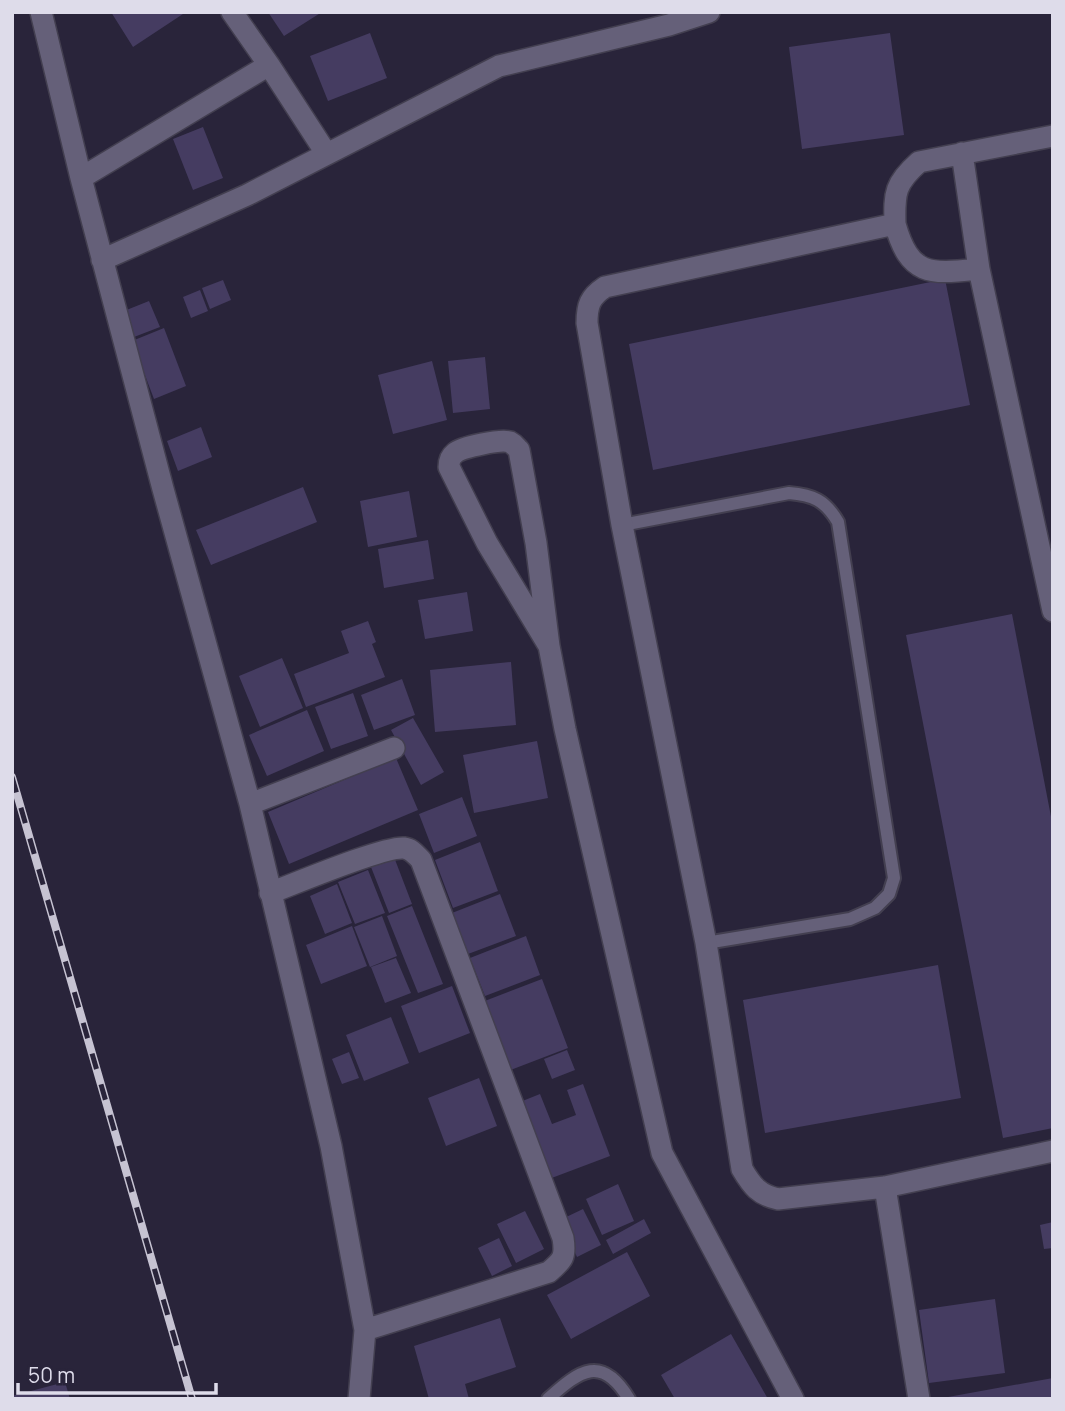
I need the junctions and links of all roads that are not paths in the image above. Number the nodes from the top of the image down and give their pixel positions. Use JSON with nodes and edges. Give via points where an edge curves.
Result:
{"nodes":[{"id":1,"x":41,"y":12,"type":"edge"},
{"id":2,"x":232,"y":12,"type":"edge"},
{"id":3,"x":709,"y":12,"type":"edge"},
{"id":4,"x":269,"y":65,"type":"junction"},
{"id":5,"x":1053,"y":136,"type":"edge"},
{"id":6,"x":326,"y":153,"type":"junction"},
{"id":7,"x":962,"y":153,"type":"junction"},
{"id":8,"x":81,"y":178,"type":"junction"},
{"id":9,"x":895,"y":224,"type":"junction"},
{"id":10,"x":102,"y":260,"type":"junction"},
{"id":11,"x":979,"y":269,"type":"junction"},
{"id":12,"x":622,"y":525,"type":"junction"},
{"id":13,"x":1053,"y":611,"type":"edge"},
{"id":14,"x":550,"y":646,"type":"junction"},
{"id":15,"x":394,"y":748,"type":"dead end"},
{"id":16,"x":250,"y":804,"type":"junction"},
{"id":17,"x":270,"y":893,"type":"junction"},
{"id":18,"x":706,"y":943,"type":"junction"},
{"id":19,"x":1053,"y":1151,"type":"edge"},
{"id":20,"x":885,"y":1187,"type":"junction"},
{"id":21,"x":365,"y":1330,"type":"junction"},
{"id":22,"x":359,"y":1399,"type":"edge"},
{"id":23,"x":548,"y":1399,"type":"edge"},
{"id":24,"x":629,"y":1399,"type":"edge"},
{"id":25,"x":793,"y":1399,"type":"edge"},
{"id":26,"x":919,"y":1399,"type":"edge"}],
"edges":[{"from":1,"to":8,"type":"street"},
{"from":2,"to":4,"type":"street"},
{"from":3,"to":6,"type":"street","via":[[499,66]]},
{"from":4,"to":6,"type":"street"},
{"from":4,"to":8,"type":"street"},
{"from":5,"to":7,"type":"street"},
{"from":6,"to":10,"type":"street","via":[[247,195]]},
{"from":7,"to":9,"type":"street","via":[[919,162],[905,174],[894,200]]},
{"from":7,"to":11,"type":"street"},
{"from":8,"to":10,"type":"street"},
{"from":9,"to":11,"type":"street","via":[[907,255],[923,268],[938,273]]},
{"from":9,"to":12,"type":"street","via":[[605,287],[593,295],[587,323]]},
{"from":10,"to":16,"type":"street"},
{"from":11,"to":13,"type":"street"},
{"from":12,"to":18,"type":"street"},
{"from":12,"to":18,"type":"lane","via":[[789,493],[808,495],[829,508],[838,522],[894,878],[889,894],[875,908],[850,919]]},
{"from":14,"to":14,"type":"street","via":[[519,450],[510,442],[461,449],[449,460],[449,467],[487,542]]},
{"from":14,"to":25,"type":"street","via":[[662,1153]]},
{"from":15,"to":16,"type":"street"},
{"from":16,"to":17,"type":"street"},
{"from":17,"to":21,"type":"street","via":[[331,1146]]},
{"from":17,"to":21,"type":"street","via":[[377,854],[413,850],[421,860],[563,1238],[562,1261],[549,1272]]},
{"from":18,"to":20,"type":"street","via":[[742,1169],[751,1185],[764,1196],[778,1199]]},
{"from":19,"to":20,"type":"street"},
{"from":20,"to":26,"type":"street"},
{"from":21,"to":22,"type":"street"},
{"from":23,"to":24,"type":"lane","via":[[572,1377],[600,1370],[621,1384]]}]}
